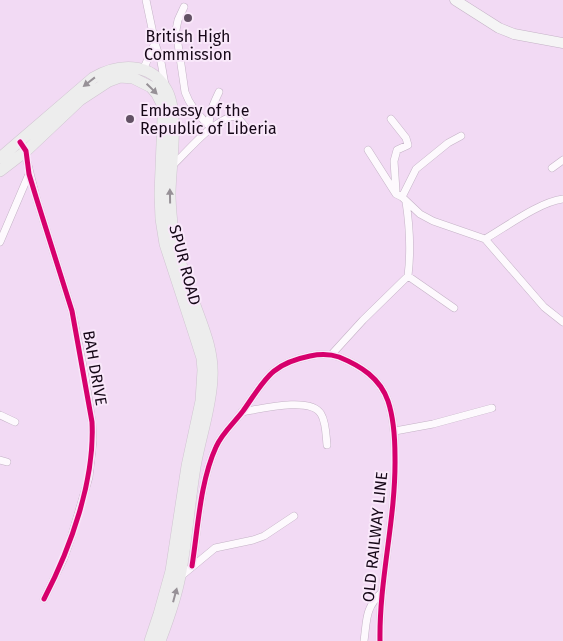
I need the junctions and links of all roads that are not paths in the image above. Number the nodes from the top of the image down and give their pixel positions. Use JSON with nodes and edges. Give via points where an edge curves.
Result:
{"nodes":[{"id":1,"x":146,"y":0,"type":"edge"},
{"id":2,"x":455,"y":0,"type":"edge"},
{"id":3,"x":184,"y":7,"type":"dead end"},
{"id":4,"x":563,"y":43,"type":"edge"},
{"id":5,"x":155,"y":44,"type":"junction"},
{"id":6,"x":143,"y":70,"type":"junction"},
{"id":7,"x":166,"y":88,"type":"junction"},
{"id":8,"x":219,"y":92,"type":"dead end"},
{"id":9,"x":391,"y":119,"type":"dead end"},
{"id":10,"x":52,"y":120,"type":"junction"},
{"id":11,"x":210,"y":127,"type":"junction"},
{"id":12,"x":249,"y":131,"type":"dead end"},
{"id":13,"x":462,"y":136,"type":"dead end"},
{"id":14,"x":23,"y":147,"type":"junction"},
{"id":15,"x":368,"y":150,"type":"dead end"},
{"id":16,"x":0,"y":158,"type":"edge"},
{"id":17,"x":563,"y":160,"type":"edge"},
{"id":18,"x":171,"y":166,"type":"junction"},
{"id":19,"x":552,"y":168,"type":"dead end"},
{"id":20,"x":0,"y":171,"type":"edge"},
{"id":21,"x":29,"y":174,"type":"junction"},
{"id":22,"x":402,"y":198,"type":"junction"},
{"id":23,"x":563,"y":199,"type":"edge"},
{"id":24,"x":485,"y":239,"type":"junction"},
{"id":25,"x":0,"y":242,"type":"edge"},
{"id":26,"x":408,"y":276,"type":"junction"},
{"id":27,"x":454,"y":308,"type":"dead end"},
{"id":28,"x":563,"y":322,"type":"edge"},
{"id":29,"x":203,"y":345,"type":"junction"},
{"id":30,"x":332,"y":354,"type":"junction"},
{"id":31,"x":492,"y":408,"type":"dead end"},
{"id":32,"x":242,"y":412,"type":"junction"},
{"id":33,"x":0,"y":415,"type":"edge"},
{"id":34,"x":15,"y":422,"type":"dead end"},
{"id":35,"x":395,"y":431,"type":"junction"},
{"id":36,"x":327,"y":445,"type":"dead end"},
{"id":37,"x":294,"y":516,"type":"dead end"},
{"id":38,"x":192,"y":566,"type":"junction"},
{"id":39,"x":180,"y":577,"type":"junction"},
{"id":40,"x":382,"y":591,"type":"junction"},
{"id":41,"x":44,"y":599,"type":"dead end"},
{"id":42,"x":150,"y":641,"type":"edge"},
{"id":43,"x":160,"y":641,"type":"edge"},
{"id":44,"x":364,"y":641,"type":"edge"},
{"id":45,"x":380,"y":641,"type":"edge"}],
"edges":[{"from":1,"to":5,"type":"street"},
{"from":2,"to":4,"type":"street","via":[[514,34]]},
{"from":3,"to":11,"type":"street","via":[[176,30],[185,92],[194,110]]},
{"from":5,"to":6,"type":"street"},
{"from":5,"to":7,"type":"street"},
{"from":6,"to":7,"type":"main road"},
{"from":6,"to":10,"type":"main road","name":"SPUR ROAD","one_way":true,"via":[[115,68],[93,78]]},
{"from":7,"to":18,"type":"main road","name":"SPUR ROAD","via":[[172,110]]},
{"from":8,"to":11,"type":"street"},
{"from":9,"to":22,"type":"street","via":[[408,145],[397,150],[394,161]]},
{"from":10,"to":14,"type":"main road","name":"SPUR ROAD"},
{"from":10,"to":29,"type":"main road","name":"SPUR ROAD","one_way":true,"via":[[97,88],[120,77],[143,82],[157,94],[163,118],[160,194],[165,244]]},
{"from":11,"to":12,"type":"street","via":[[233,116]]},
{"from":11,"to":18,"type":"street"},
{"from":13,"to":22,"type":"street","via":[[416,168]]},
{"from":14,"to":16,"type":"main road","name":"SPUR ROAD"},
{"from":14,"to":20,"type":"main road","name":"SPUR ROAD"},
{"from":14,"to":21,"type":"street","name":"BAH DRIVE"},
{"from":15,"to":22,"type":"street"},
{"from":17,"to":19,"type":"street"},
{"from":29,"to":18,"type":"main road","name":"SPUR ROAD","one_way":true,"via":[[172,225]]},
{"from":21,"to":25,"type":"street"},
{"from":21,"to":41,"type":"street","name":"BAH DRIVE","via":[[72,311],[93,440],[89,476],[73,530],[64,558]]},
{"from":22,"to":24,"type":"street","via":[[433,221]]},
{"from":22,"to":26,"type":"street","via":[[411,233]]},
{"from":23,"to":24,"type":"street","via":[[547,204]]},
{"from":24,"to":28,"type":"street","via":[[544,307]]},
{"from":26,"to":27,"type":"street"},
{"from":26,"to":30,"type":"street"},
{"from":29,"to":39,"type":"main road","name":"SPUR ROAD","via":[[212,377],[210,398],[199,446]]},
{"from":29,"to":42,"type":"main road","name":"SPUR ROAD","via":[[201,401],[171,571]]},
{"from":30,"to":32,"type":"street","name":"OLD RAILWAY LINE","via":[[294,359],[275,368]]},
{"from":30,"to":35,"type":"street","name":"OLD RAILWAY LINE","via":[[355,363],[381,385]]},
{"from":31,"to":35,"type":"street"},
{"from":32,"to":36,"type":"street","via":[[290,405],[315,407],[322,414]]},
{"from":32,"to":38,"type":"street","name":"OLD RAILWAY LINE","via":[[216,447],[210,465]]},
{"from":33,"to":34,"type":"street"},
{"from":35,"to":40,"type":"street","name":"OLD RAILWAY LINE","via":[[394,495]]},
{"from":37,"to":38,"type":"street","via":[[264,536],[215,548]]},
{"from":38,"to":39,"type":"street"},
{"from":43,"to":39,"type":"main road","name":"SPUR ROAD","one_way":true},
{"from":40,"to":44,"type":"street","via":[[372,601]]},
{"from":40,"to":45,"type":"street","name":"OLD RAILWAY LINE"}]}
